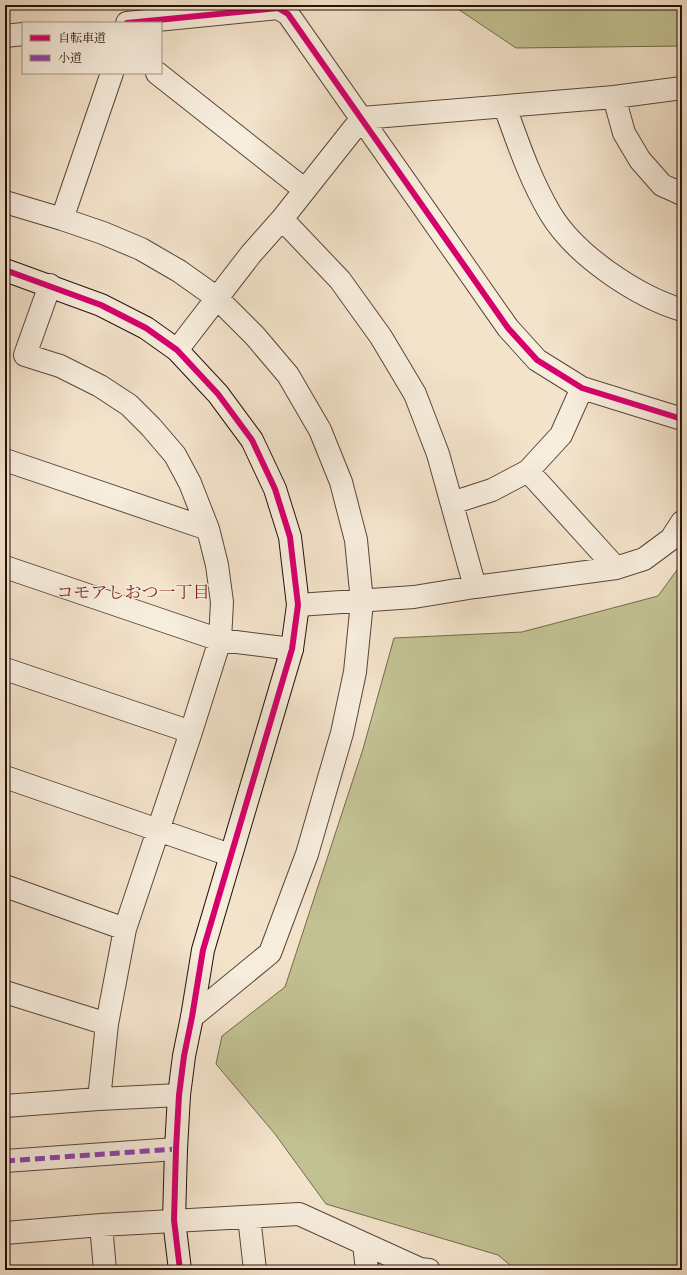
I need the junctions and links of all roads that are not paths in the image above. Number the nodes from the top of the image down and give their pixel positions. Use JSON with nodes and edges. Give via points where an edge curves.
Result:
{"nodes":[{"id":1,"x":137,"y":22,"type":"edge"},
{"id":2,"x":22,"y":34,"type":"edge"},
{"id":3,"x":5,"y":36,"type":"edge"},
{"id":4,"x":112,"y":74,"type":"edge"},
{"id":5,"x":158,"y":74,"type":"edge"},
{"id":6,"x":682,"y":88,"type":"edge"},
{"id":7,"x":614,"y":97,"type":"junction"},
{"id":8,"x":505,"y":107,"type":"junction"},
{"id":9,"x":362,"y":118,"type":"junction"},
{"id":10,"x":305,"y":190,"type":"junction"},
{"id":11,"x":682,"y":194,"type":"edge"},
{"id":12,"x":5,"y":202,"type":"edge"},
{"id":13,"x":62,"y":219,"type":"junction"},
{"id":14,"x":282,"y":219,"type":"junction"},
{"id":15,"x":5,"y":270,"type":"edge"},
{"id":16,"x":50,"y":285,"type":"junction"},
{"id":17,"x":217,"y":298,"type":"junction"},
{"id":18,"x":682,"y":310,"type":"edge"},
{"id":19,"x":177,"y":350,"type":"junction"},
{"id":20,"x":582,"y":388,"type":"junction"},
{"id":21,"x":682,"y":419,"type":"edge"},
{"id":22,"x":5,"y":460,"type":"edge"},
{"id":23,"x":528,"y":471,"type":"junction"},
{"id":24,"x":452,"y":504,"type":"junction"},
{"id":25,"x":682,"y":522,"type":"edge"},
{"id":26,"x":208,"y":529,"type":"junction"},
{"id":27,"x":5,"y":567,"type":"edge"},
{"id":28,"x":616,"y":568,"type":"junction"},
{"id":29,"x":476,"y":587,"type":"junction"},
{"id":30,"x":362,"y":602,"type":"junction"},
{"id":31,"x":298,"y":605,"type":"junction"},
{"id":32,"x":220,"y":640,"type":"junction"},
{"id":33,"x":292,"y":649,"type":"junction"},
{"id":34,"x":5,"y":669,"type":"edge"},
{"id":35,"x":191,"y":732,"type":"junction"},
{"id":36,"x":5,"y":777,"type":"edge"},
{"id":37,"x":158,"y":830,"type":"junction"},
{"id":38,"x":230,"y":855,"type":"junction"},
{"id":39,"x":5,"y":886,"type":"edge"},
{"id":40,"x":125,"y":929,"type":"junction"},
{"id":41,"x":5,"y":992,"type":"edge"},
{"id":42,"x":192,"y":1017,"type":"junction"},
{"id":43,"x":108,"y":1024,"type":"junction"},
{"id":44,"x":179,"y":1095,"type":"junction"},
{"id":45,"x":99,"y":1099,"type":"junction"},
{"id":46,"x":5,"y":1106,"type":"edge"},
{"id":47,"x":176,"y":1149,"type":"junction"},
{"id":48,"x":5,"y":1161,"type":"edge"},
{"id":49,"x":249,"y":1217,"type":"junction"},
{"id":50,"x":174,"y":1220,"type":"junction"},
{"id":51,"x":101,"y":1225,"type":"junction"},
{"id":52,"x":5,"y":1233,"type":"edge"},
{"id":53,"x":364,"y":1244,"type":"junction"},
{"id":54,"x":105,"y":1270,"type":"edge"},
{"id":55,"x":180,"y":1270,"type":"edge"},
{"id":56,"x":255,"y":1270,"type":"edge"},
{"id":57,"x":367,"y":1270,"type":"edge"},
{"id":58,"x":429,"y":1270,"type":"edge"}],
"edges":[{"from":1,"to":9,"type":"street","via":[[278,8],[288,14]]},
{"from":2,"to":3,"type":"street"},
{"from":4,"to":13,"type":"street"},
{"from":5,"to":10,"type":"street"},
{"from":6,"to":7,"type":"street"},
{"from":7,"to":8,"type":"street"},
{"from":7,"to":11,"type":"street","via":[[624,133],[640,160],[662,185]]},
{"from":8,"to":9,"type":"street"},
{"from":8,"to":18,"type":"street","via":[[530,174],[550,214],[577,248],[623,283]]},
{"from":9,"to":10,"type":"street"},
{"from":9,"to":20,"type":"street","via":[[508,328],[537,360]]},
{"from":10,"to":14,"type":"street"},
{"from":12,"to":13,"type":"street"},
{"from":13,"to":17,"type":"street","via":[[141,248]]},
{"from":14,"to":17,"type":"street"},
{"from":14,"to":24,"type":"street","via":[[340,280],[381,337],[415,394],[438,454]]},
{"from":15,"to":16,"type":"street"},
{"from":16,"to":19,"type":"street","via":[[107,308],[146,328]]},
{"from":16,"to":26,"type":"street","via":[[25,355],[60,366],[100,386],[128,405],[175,455],[190,483]]},
{"from":17,"to":19,"type":"street"},
{"from":17,"to":30,"type":"street","via":[[288,374],[320,430],[341,482],[356,540]]},
{"from":19,"to":31,"type":"street","via":[[218,394],[252,440],[262,461],[275,489],[290,537]]},
{"from":20,"to":21,"type":"street"},
{"from":20,"to":23,"type":"street","via":[[561,435]]},
{"from":22,"to":26,"type":"street"},
{"from":23,"to":24,"type":"street","via":[[492,490]]},
{"from":23,"to":28,"type":"street"},
{"from":24,"to":29,"type":"street"},
{"from":25,"to":28,"type":"street","via":[[671,538],[644,559]]},
{"from":26,"to":32,"type":"street","via":[[217,565],[222,602]]},
{"from":27,"to":32,"type":"street"},
{"from":28,"to":29,"type":"street"},
{"from":29,"to":30,"type":"street"},
{"from":30,"to":31,"type":"street"},
{"from":30,"to":42,"type":"street","via":[[354,672],[342,733],[307,854],[270,954]]},
{"from":31,"to":33,"type":"street"},
{"from":32,"to":33,"type":"street"},
{"from":32,"to":35,"type":"street"},
{"from":33,"to":38,"type":"street"},
{"from":34,"to":35,"type":"street"},
{"from":35,"to":37,"type":"street"},
{"from":36,"to":37,"type":"street"},
{"from":37,"to":38,"type":"street"},
{"from":37,"to":40,"type":"street"},
{"from":38,"to":42,"type":"street","via":[[202,950]]},
{"from":39,"to":40,"type":"street"},
{"from":40,"to":43,"type":"street"},
{"from":41,"to":43,"type":"street"},
{"from":42,"to":44,"type":"street"},
{"from":43,"to":45,"type":"street"},
{"from":44,"to":45,"type":"street"},
{"from":44,"to":47,"type":"street"},
{"from":45,"to":46,"type":"street"},
{"from":47,"to":48,"type":"street"},
{"from":47,"to":50,"type":"street"},
{"from":49,"to":50,"type":"street"},
{"from":49,"to":53,"type":"street","via":[[299,1214]]},
{"from":49,"to":56,"type":"street"},
{"from":50,"to":51,"type":"street"},
{"from":50,"to":55,"type":"street"},
{"from":51,"to":52,"type":"street"},
{"from":51,"to":54,"type":"street"},
{"from":53,"to":57,"type":"street"},
{"from":53,"to":58,"type":"street","via":[[420,1269]]}]}
